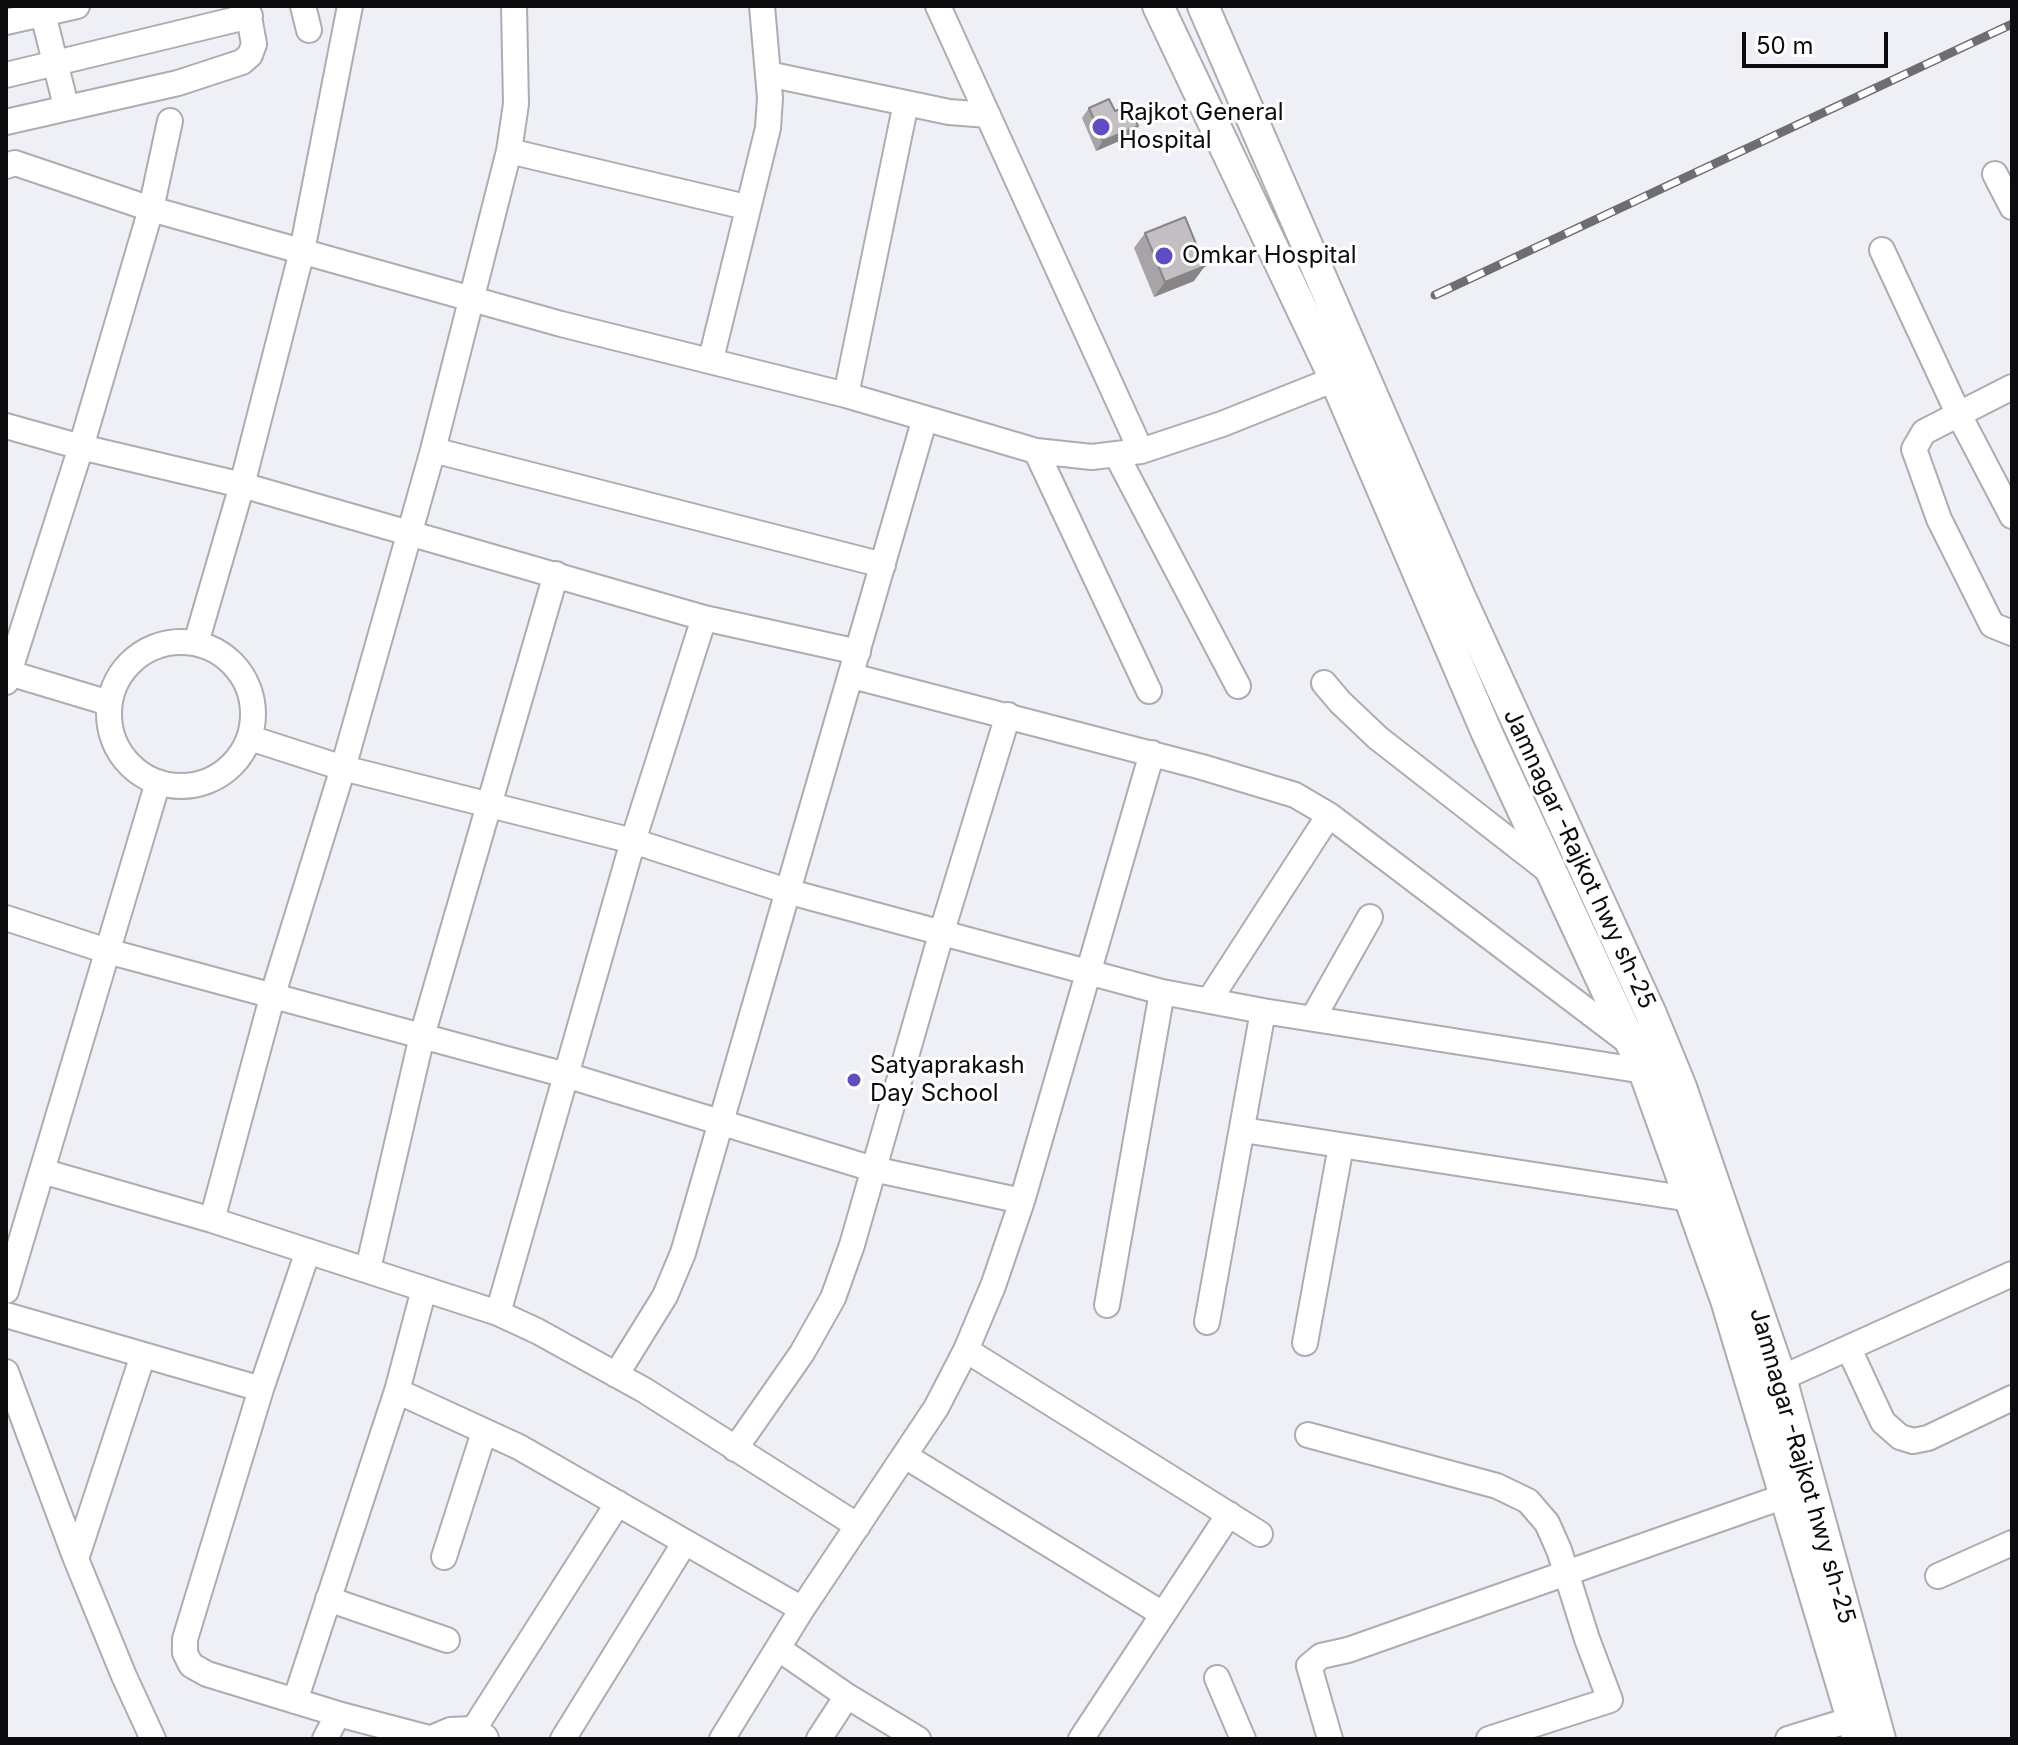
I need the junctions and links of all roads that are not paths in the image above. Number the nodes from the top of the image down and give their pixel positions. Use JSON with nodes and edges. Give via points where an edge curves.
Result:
{"nodes":[{"id":1,"x":77,"y":6,"type":"edge"},
{"id":2,"x":303,"y":6,"type":"edge"},
{"id":3,"x":350,"y":6,"type":"edge"},
{"id":4,"x":514,"y":6,"type":"edge"},
{"id":5,"x":762,"y":6,"type":"edge"},
{"id":6,"x":938,"y":6,"type":"edge"},
{"id":7,"x":1158,"y":6,"type":"edge"},
{"id":8,"x":1203,"y":6,"type":"edge"},
{"id":9,"x":42,"y":10,"type":"edge"},
{"id":10,"x":248,"y":11,"type":"edge"},
{"id":11,"x":6,"y":22,"type":"edge"},
{"id":12,"x":309,"y":30,"type":"dead end"},
{"id":13,"x":55,"y":63,"type":"junction"},
{"id":14,"x":768,"y":74,"type":"junction"},
{"id":15,"x":6,"y":75,"type":"edge"},
{"id":16,"x":906,"y":103,"type":"junction"},
{"id":17,"x":66,"y":106,"type":"junction"},
{"id":18,"x":988,"y":115,"type":"junction"},
{"id":19,"x":170,"y":121,"type":"dead end"},
{"id":20,"x":6,"y":122,"type":"edge"},
{"id":21,"x":509,"y":151,"type":"junction"},
{"id":22,"x":6,"y":166,"type":"edge"},
{"id":23,"x":1995,"y":174,"type":"dead end"},
{"id":24,"x":746,"y":207,"type":"junction"},
{"id":25,"x":2012,"y":207,"type":"edge"},
{"id":26,"x":151,"y":209,"type":"junction"},
{"id":27,"x":1882,"y":250,"type":"dead end"},
{"id":28,"x":302,"y":251,"type":"junction"},
{"id":29,"x":472,"y":298,"type":"junction"},
{"id":30,"x":711,"y":359,"type":"junction"},
{"id":31,"x":1347,"y":374,"type":"junction"},
{"id":32,"x":2012,"y":387,"type":"edge"},
{"id":33,"x":846,"y":395,"type":"junction"},
{"id":34,"x":1958,"y":413,"type":"junction"},
{"id":35,"x":925,"y":418,"type":"junction"},
{"id":36,"x":6,"y":426,"type":"edge"},
{"id":37,"x":81,"y":447,"type":"junction"},
{"id":38,"x":433,"y":450,"type":"junction"},
{"id":39,"x":1036,"y":451,"type":"junction"},
{"id":40,"x":1141,"y":451,"type":"junction"},
{"id":41,"x":1116,"y":454,"type":"junction"},
{"id":42,"x":242,"y":485,"type":"junction"},
{"id":43,"x":2012,"y":516,"type":"edge"},
{"id":44,"x":409,"y":532,"type":"junction"},
{"id":45,"x":883,"y":565,"type":"junction"},
{"id":46,"x":556,"y":574,"type":"junction"},
{"id":47,"x":704,"y":618,"type":"junction"},
{"id":48,"x":2012,"y":633,"type":"edge"},
{"id":49,"x":196,"y":643,"type":"junction"},
{"id":50,"x":858,"y":652,"type":"junction"},
{"id":51,"x":7,"y":676,"type":"edge"},
{"id":52,"x":852,"y":676,"type":"junction"},
{"id":53,"x":1324,"y":683,"type":"dead end"},
{"id":54,"x":1238,"y":686,"type":"dead end"},
{"id":55,"x":1149,"y":691,"type":"dead end"},
{"id":56,"x":109,"y":703,"type":"junction"},
{"id":57,"x":1008,"y":715,"type":"junction"},
{"id":58,"x":250,"y":738,"type":"junction"},
{"id":59,"x":1152,"y":753,"type":"junction"},
{"id":60,"x":343,"y":768,"type":"junction"},
{"id":61,"x":158,"y":782,"type":"junction"},
{"id":62,"x":489,"y":805,"type":"junction"},
{"id":63,"x":1329,"y":815,"type":"junction"},
{"id":64,"x":633,"y":841,"type":"junction"},
{"id":65,"x":1552,"y":874,"type":"junction"},
{"id":66,"x":790,"y":892,"type":"junction"},
{"id":67,"x":1370,"y":917,"type":"dead end"},
{"id":68,"x":6,"y":918,"type":"edge"},
{"id":69,"x":942,"y":931,"type":"junction"},
{"id":70,"x":107,"y":951,"type":"junction"},
{"id":71,"x":1089,"y":974,"type":"junction"},
{"id":72,"x":1162,"y":992,"type":"junction"},
{"id":73,"x":273,"y":994,"type":"junction"},
{"id":74,"x":1210,"y":999,"type":"junction"},
{"id":75,"x":1263,"y":1011,"type":"junction"},
{"id":76,"x":1313,"y":1018,"type":"junction"},
{"id":77,"x":422,"y":1036,"type":"junction"},
{"id":78,"x":1650,"y":1061,"type":"junction"},
{"id":79,"x":566,"y":1075,"type":"junction"},
{"id":80,"x":721,"y":1124,"type":"junction"},
{"id":81,"x":1243,"y":1130,"type":"junction"},
{"id":82,"x":1341,"y":1146,"type":"junction"},
{"id":83,"x":873,"y":1169,"type":"junction"},
{"id":84,"x":42,"y":1171,"type":"junction"},
{"id":85,"x":1690,"y":1199,"type":"junction"},
{"id":86,"x":1022,"y":1201,"type":"junction"},
{"id":87,"x":212,"y":1220,"type":"junction"},
{"id":88,"x":308,"y":1251,"type":"junction"},
{"id":89,"x":368,"y":1269,"type":"junction"},
{"id":90,"x":2012,"y":1274,"type":"edge"},
{"id":91,"x":424,"y":1289,"type":"junction"},
{"id":92,"x":6,"y":1291,"type":"edge"},
{"id":93,"x":1107,"y":1305,"type":"dead end"},
{"id":94,"x":498,"y":1313,"type":"junction"},
{"id":95,"x":6,"y":1315,"type":"edge"},
{"id":96,"x":1207,"y":1322,"type":"dead end"},
{"id":97,"x":1305,"y":1343,"type":"dead end"},
{"id":98,"x":1849,"y":1349,"type":"junction"},
{"id":99,"x":966,"y":1350,"type":"junction"},
{"id":100,"x":143,"y":1355,"type":"junction"},
{"id":101,"x":6,"y":1372,"type":"edge"},
{"id":102,"x":616,"y":1375,"type":"junction"},
{"id":103,"x":1781,"y":1378,"type":"junction"},
{"id":104,"x":261,"y":1389,"type":"junction"},
{"id":105,"x":397,"y":1391,"type":"junction"},
{"id":106,"x":1753,"y":1391,"type":"junction"},
{"id":107,"x":2012,"y":1398,"type":"edge"},
{"id":108,"x":484,"y":1432,"type":"junction"},
{"id":109,"x":1308,"y":1435,"type":"dead end"},
{"id":110,"x":735,"y":1449,"type":"junction"},
{"id":111,"x":905,"y":1456,"type":"junction"},
{"id":112,"x":1785,"y":1496,"type":"junction"},
{"id":113,"x":618,"y":1503,"type":"junction"},
{"id":114,"x":1229,"y":1514,"type":"junction"},
{"id":115,"x":858,"y":1526,"type":"junction"},
{"id":116,"x":1260,"y":1534,"type":"dead end"},
{"id":117,"x":685,"y":1542,"type":"junction"},
{"id":118,"x":2012,"y":1543,"type":"edge"},
{"id":119,"x":444,"y":1557,"type":"dead end"},
{"id":120,"x":76,"y":1559,"type":"junction"},
{"id":121,"x":1566,"y":1572,"type":"junction"},
{"id":122,"x":1938,"y":1576,"type":"dead end"},
{"id":123,"x":328,"y":1599,"type":"junction"},
{"id":124,"x":802,"y":1609,"type":"junction"},
{"id":125,"x":1161,"y":1613,"type":"junction"},
{"id":126,"x":447,"y":1640,"type":"dead end"},
{"id":127,"x":779,"y":1649,"type":"junction"},
{"id":128,"x":1217,"y":1678,"type":"dead end"},
{"id":129,"x":847,"y":1696,"type":"junction"},
{"id":130,"x":295,"y":1701,"type":"junction"},
{"id":131,"x":338,"y":1714,"type":"junction"},
{"id":132,"x":1855,"y":1729,"type":"edge"},
{"id":133,"x":478,"y":1736,"type":"edge"},
{"id":134,"x":153,"y":1739,"type":"edge"},
{"id":135,"x":325,"y":1739,"type":"edge"},
{"id":136,"x":435,"y":1739,"type":"edge"},
{"id":137,"x":563,"y":1739,"type":"edge"},
{"id":138,"x":722,"y":1739,"type":"edge"},
{"id":139,"x":819,"y":1739,"type":"edge"},
{"id":140,"x":918,"y":1739,"type":"edge"},
{"id":141,"x":1081,"y":1739,"type":"edge"},
{"id":142,"x":1243,"y":1739,"type":"edge"},
{"id":143,"x":1330,"y":1739,"type":"edge"},
{"id":144,"x":1489,"y":1739,"type":"edge"},
{"id":145,"x":1788,"y":1739,"type":"edge"},
{"id":146,"x":1880,"y":1739,"type":"edge"}],
"edges":[{"from":1,"to":9,"type":"street"},
{"from":2,"to":12,"type":"street"},
{"from":3,"to":28,"type":"street"},
{"from":4,"to":21,"type":"street","via":[[516,104]]},
{"from":5,"to":14,"type":"street"},
{"from":6,"to":18,"type":"street"},
{"from":7,"to":31,"type":"main road"},
{"from":8,"to":31,"type":"main road","name":"Jamnagar -Rajkot hwy sh-25"},
{"from":9,"to":11,"type":"street"},
{"from":9,"to":13,"type":"street"},
{"from":10,"to":13,"type":"street"},
{"from":10,"to":17,"type":"street","via":[[254,44],[242,62],[178,83]]},
{"from":13,"to":15,"type":"street"},
{"from":13,"to":17,"type":"street"},
{"from":14,"to":16,"type":"street"},
{"from":14,"to":24,"type":"street","via":[[768,128]]},
{"from":16,"to":18,"type":"street"},
{"from":16,"to":33,"type":"street"},
{"from":17,"to":20,"type":"street"},
{"from":18,"to":40,"type":"street"},
{"from":19,"to":26,"type":"street"},
{"from":21,"to":24,"type":"street"},
{"from":21,"to":29,"type":"street"},
{"from":22,"to":26,"type":"street","via":[[15,163]]},
{"from":23,"to":25,"type":"street"},
{"from":24,"to":30,"type":"street"},
{"from":26,"to":28,"type":"street"},
{"from":26,"to":37,"type":"street"},
{"from":27,"to":34,"type":"street"},
{"from":28,"to":29,"type":"street"},
{"from":28,"to":42,"type":"street"},
{"from":29,"to":30,"type":"street"},
{"from":29,"to":38,"type":"street"},
{"from":30,"to":33,"type":"street"},
{"from":31,"to":40,"type":"street"},
{"from":31,"to":65,"type":"main road","via":[[1487,733]]},
{"from":31,"to":78,"type":"main road","name":"Jamnagar -Rajkot hwy sh-25"},
{"from":32,"to":34,"type":"street"},
{"from":33,"to":35,"type":"street"},
{"from":34,"to":43,"type":"street"},
{"from":34,"to":48,"type":"street","via":[[1924,432],[1914,449],[1939,519],[1992,625]]},
{"from":35,"to":39,"type":"street"},
{"from":35,"to":45,"type":"street"},
{"from":36,"to":37,"type":"street"},
{"from":37,"to":42,"type":"street"},
{"from":37,"to":51,"type":"street"},
{"from":38,"to":44,"type":"street"},
{"from":38,"to":45,"type":"street"},
{"from":39,"to":41,"type":"street"},
{"from":39,"to":55,"type":"street"},
{"from":40,"to":41,"type":"street"},
{"from":41,"to":54,"type":"street"},
{"from":42,"to":44,"type":"street"},
{"from":42,"to":49,"type":"street"},
{"from":44,"to":46,"type":"street"},
{"from":44,"to":60,"type":"street"},
{"from":45,"to":50,"type":"street"},
{"from":46,"to":47,"type":"street"},
{"from":46,"to":62,"type":"street"},
{"from":47,"to":50,"type":"street"},
{"from":47,"to":64,"type":"street"},
{"from":49,"to":56,"type":"street","via":[[150,648],[131,661],[116,680]]},
{"from":49,"to":58,"type":"street","via":[[219,652],[250,690]]},
{"from":50,"to":52,"type":"street"},
{"from":51,"to":56,"type":"street"},
{"from":52,"to":57,"type":"street"},
{"from":52,"to":66,"type":"street"},
{"from":53,"to":65,"type":"street","via":[[1378,738]]},
{"from":56,"to":61,"type":"street","via":[[114,742],[140,773]]},
{"from":57,"to":59,"type":"street"},
{"from":57,"to":69,"type":"street"},
{"from":58,"to":60,"type":"street"},
{"from":58,"to":61,"type":"street","via":[[223,773],[202,783]]},
{"from":59,"to":63,"type":"street","via":[[1295,795]]},
{"from":59,"to":71,"type":"street"},
{"from":60,"to":62,"type":"street"},
{"from":60,"to":73,"type":"street"},
{"from":61,"to":70,"type":"street"},
{"from":62,"to":64,"type":"street"},
{"from":62,"to":77,"type":"street"},
{"from":63,"to":74,"type":"street"},
{"from":63,"to":78,"type":"street"},
{"from":64,"to":66,"type":"street"},
{"from":64,"to":79,"type":"street"},
{"from":65,"to":78,"type":"main road"},
{"from":66,"to":69,"type":"street"},
{"from":66,"to":80,"type":"street"},
{"from":67,"to":76,"type":"street"},
{"from":68,"to":70,"type":"street"},
{"from":69,"to":71,"type":"street"},
{"from":69,"to":83,"type":"street"},
{"from":70,"to":73,"type":"street"},
{"from":70,"to":84,"type":"street"},
{"from":71,"to":72,"type":"street"},
{"from":71,"to":86,"type":"street"},
{"from":72,"to":74,"type":"street"},
{"from":72,"to":93,"type":"street"},
{"from":73,"to":77,"type":"street"},
{"from":73,"to":87,"type":"street"},
{"from":74,"to":75,"type":"street"},
{"from":75,"to":76,"type":"street"},
{"from":75,"to":81,"type":"street"},
{"from":76,"to":78,"type":"street"},
{"from":77,"to":79,"type":"street"},
{"from":77,"to":89,"type":"street"},
{"from":78,"to":85,"type":"main road"},
{"from":78,"to":103,"type":"main road","name":"Jamnagar -Rajkot hwy sh-25"},
{"from":79,"to":80,"type":"street"},
{"from":79,"to":94,"type":"street"},
{"from":80,"to":83,"type":"street"},
{"from":80,"to":102,"type":"street","via":[[683,1253],[665,1296]]},
{"from":81,"to":82,"type":"street"},
{"from":81,"to":96,"type":"street"},
{"from":82,"to":85,"type":"street"},
{"from":82,"to":97,"type":"street"},
{"from":83,"to":86,"type":"street"},
{"from":83,"to":110,"type":"street","via":[[833,1298]]},
{"from":84,"to":87,"type":"street"},
{"from":84,"to":92,"type":"street"},
{"from":85,"to":106,"type":"main road"},
{"from":86,"to":99,"type":"street"},
{"from":87,"to":88,"type":"street"},
{"from":88,"to":89,"type":"street"},
{"from":88,"to":104,"type":"street"},
{"from":89,"to":91,"type":"street"},
{"from":90,"to":98,"type":"street"},
{"from":91,"to":94,"type":"street"},
{"from":91,"to":105,"type":"street"},
{"from":94,"to":102,"type":"street"},
{"from":95,"to":100,"type":"street"},
{"from":98,"to":103,"type":"street"},
{"from":98,"to":107,"type":"street","via":[[1883,1422],[1913,1441]]},
{"from":99,"to":111,"type":"street"},
{"from":99,"to":114,"type":"street"},
{"from":100,"to":104,"type":"street"},
{"from":100,"to":120,"type":"street"},
{"from":101,"to":120,"type":"street"},
{"from":102,"to":110,"type":"street"},
{"from":103,"to":106,"type":"street"},
{"from":103,"to":146,"type":"main road","name":"Jamnagar -Rajkot hwy sh-25"},
{"from":104,"to":130,"type":"street","via":[[185,1653],[191,1665],[207,1674]]},
{"from":105,"to":108,"type":"street"},
{"from":105,"to":123,"type":"street"},
{"from":106,"to":112,"type":"main road"},
{"from":108,"to":113,"type":"street"},
{"from":108,"to":119,"type":"street"},
{"from":109,"to":121,"type":"street","via":[[1497,1486],[1528,1501],[1547,1523]]},
{"from":110,"to":115,"type":"street"},
{"from":111,"to":115,"type":"street"},
{"from":111,"to":125,"type":"street"},
{"from":112,"to":121,"type":"street"},
{"from":112,"to":132,"type":"main road"},
{"from":113,"to":117,"type":"street"},
{"from":113,"to":133,"type":"street"},
{"from":114,"to":116,"type":"street"},
{"from":114,"to":125,"type":"street"},
{"from":115,"to":124,"type":"street"},
{"from":117,"to":124,"type":"street"},
{"from":117,"to":137,"type":"street"},
{"from":118,"to":122,"type":"street"},
{"from":120,"to":134,"type":"street"},
{"from":121,"to":143,"type":"street","via":[[1321,1656],[1309,1666]]},
{"from":121,"to":144,"type":"street","via":[[1610,1700]]},
{"from":123,"to":126,"type":"street"},
{"from":123,"to":130,"type":"street"},
{"from":124,"to":127,"type":"street"},
{"from":125,"to":141,"type":"street"},
{"from":127,"to":129,"type":"street"},
{"from":127,"to":138,"type":"street"},
{"from":128,"to":142,"type":"street"},
{"from":129,"to":139,"type":"street"},
{"from":129,"to":140,"type":"street"},
{"from":130,"to":131,"type":"street"},
{"from":131,"to":135,"type":"street"},
{"from":131,"to":136,"type":"street"},
{"from":132,"to":145,"type":"street"},
{"from":133,"to":136,"type":"main road","via":[[451,1733]]}]}
